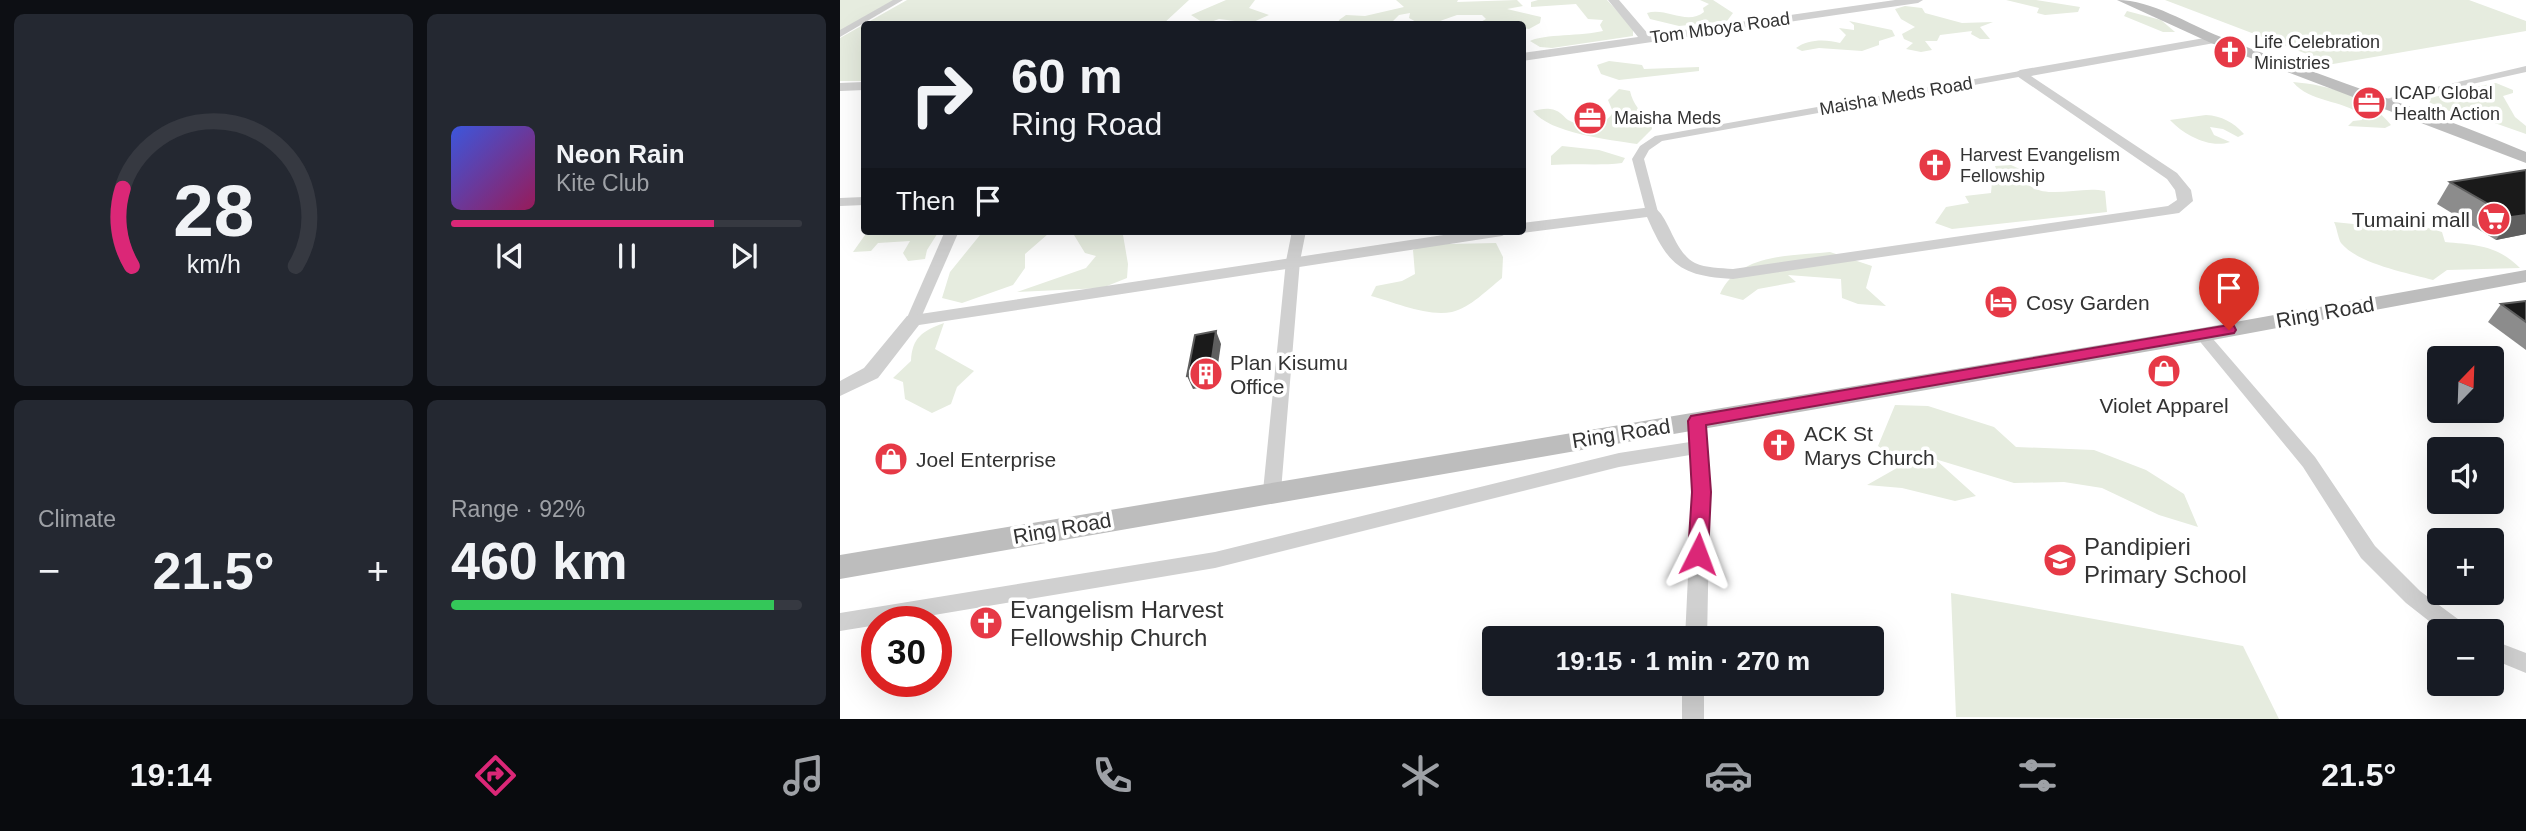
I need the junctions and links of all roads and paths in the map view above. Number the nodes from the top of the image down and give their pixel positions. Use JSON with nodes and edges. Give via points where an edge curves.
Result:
{"nodes":[{"id":1,"x":899,"y":0,"type":"edge"},
{"id":2,"x":1613,"y":0,"type":"edge"},
{"id":3,"x":1918,"y":0,"type":"edge"},
{"id":4,"x":2123,"y":0,"type":"edge"},
{"id":5,"x":863,"y":21,"type":"edge"},
{"id":6,"x":861,"y":22,"type":"edge"},
{"id":7,"x":840,"y":34,"type":"edge"},
{"id":8,"x":1646,"y":39,"type":"junction"},
{"id":9,"x":2216,"y":40,"type":"junction"},
{"id":10,"x":1526,"y":56,"type":"edge"},
{"id":11,"x":2526,"y":69,"type":"edge"},
{"id":12,"x":2020,"y":75,"type":"junction"},
{"id":13,"x":861,"y":86,"type":"edge"},
{"id":14,"x":840,"y":87,"type":"edge"},
{"id":15,"x":2382,"y":101,"type":"junction"},
{"id":16,"x":2526,"y":158,"type":"edge"},
{"id":17,"x":861,"y":201,"type":"edge"},
{"id":18,"x":840,"y":202,"type":"edge"},
{"id":19,"x":1652,"y":212,"type":"junction"},
{"id":20,"x":1526,"y":228,"type":"edge"},
{"id":21,"x":950,"y":235,"type":"edge"},
{"id":22,"x":1298,"y":235,"type":"edge"},
{"id":23,"x":1474,"y":235,"type":"edge"},
{"id":24,"x":1293,"y":261,"type":"junction"},
{"id":25,"x":2526,"y":276,"type":"edge"},
{"id":26,"x":914,"y":320,"type":"junction"},
{"id":27,"x":2202,"y":335,"type":"junction"},
{"id":28,"x":840,"y":389,"type":"edge"},
{"id":29,"x":1697,"y":421,"type":"junction"},
{"id":30,"x":1699,"y":447,"type":"junction"},
{"id":31,"x":1272,"y":491,"type":"junction"},
{"id":32,"x":840,"y":567,"type":"edge"},
{"id":33,"x":2442,"y":619,"type":"edge"},
{"id":34,"x":840,"y":622,"type":"edge"},
{"id":35,"x":1696,"y":626,"type":"edge"},
{"id":36,"x":2504,"y":654,"type":"edge"},
{"id":37,"x":2526,"y":663,"type":"edge"},
{"id":38,"x":1693,"y":696,"type":"edge"},
{"id":39,"x":1693,"y":719,"type":"edge"}],
"edges":[{"from":1,"to":5,"type":"street"},
{"from":2,"to":8,"type":"street"},
{"from":3,"to":8,"type":"street","name":"Tom Mboya Road"},
{"from":4,"to":9,"type":"main road"},
{"from":6,"to":7,"type":"street"},
{"from":8,"to":10,"type":"street","name":"Tom Mboya Road"},
{"from":9,"to":12,"type":"street","name":"Maisha Meds Road"},
{"from":9,"to":15,"type":"main road"},
{"from":11,"to":15,"type":"street"},
{"from":12,"to":19,"type":"street","name":"Maisha Meds Road","via":[[1659,138],[1644,148],[1638,159]]},
{"from":12,"to":19,"type":"street","via":[[2172,176],[2185,201],[2174,210],[1732,274],[1689,269],[1674,258]]},
{"from":13,"to":14,"type":"street"},
{"from":15,"to":16,"type":"main road"},
{"from":17,"to":18,"type":"street"},
{"from":19,"to":20,"type":"street"},
{"from":21,"to":26,"type":"street"},
{"from":22,"to":24,"type":"street"},
{"from":23,"to":24,"type":"street"},
{"from":24,"to":26,"type":"street"},
{"from":24,"to":31,"type":"street"},
{"from":25,"to":27,"type":"main road","name":"Ring Road"},
{"from":26,"to":28,"type":"street","via":[[871,373]]},
{"from":27,"to":29,"type":"main road","name":"Ring Road"},
{"from":27,"to":33,"type":"street","via":[[2309,462],[2368,552]]},
{"from":29,"to":30,"type":"street"},
{"from":29,"to":31,"type":"main road","name":"Ring Road"},
{"from":30,"to":34,"type":"street","via":[[1619,460],[1215,559]]},
{"from":30,"to":35,"type":"street"},
{"from":31,"to":32,"type":"main road","name":"Ring Road"},
{"from":36,"to":37,"type":"street"},
{"from":38,"to":39,"type":"street"}]}
